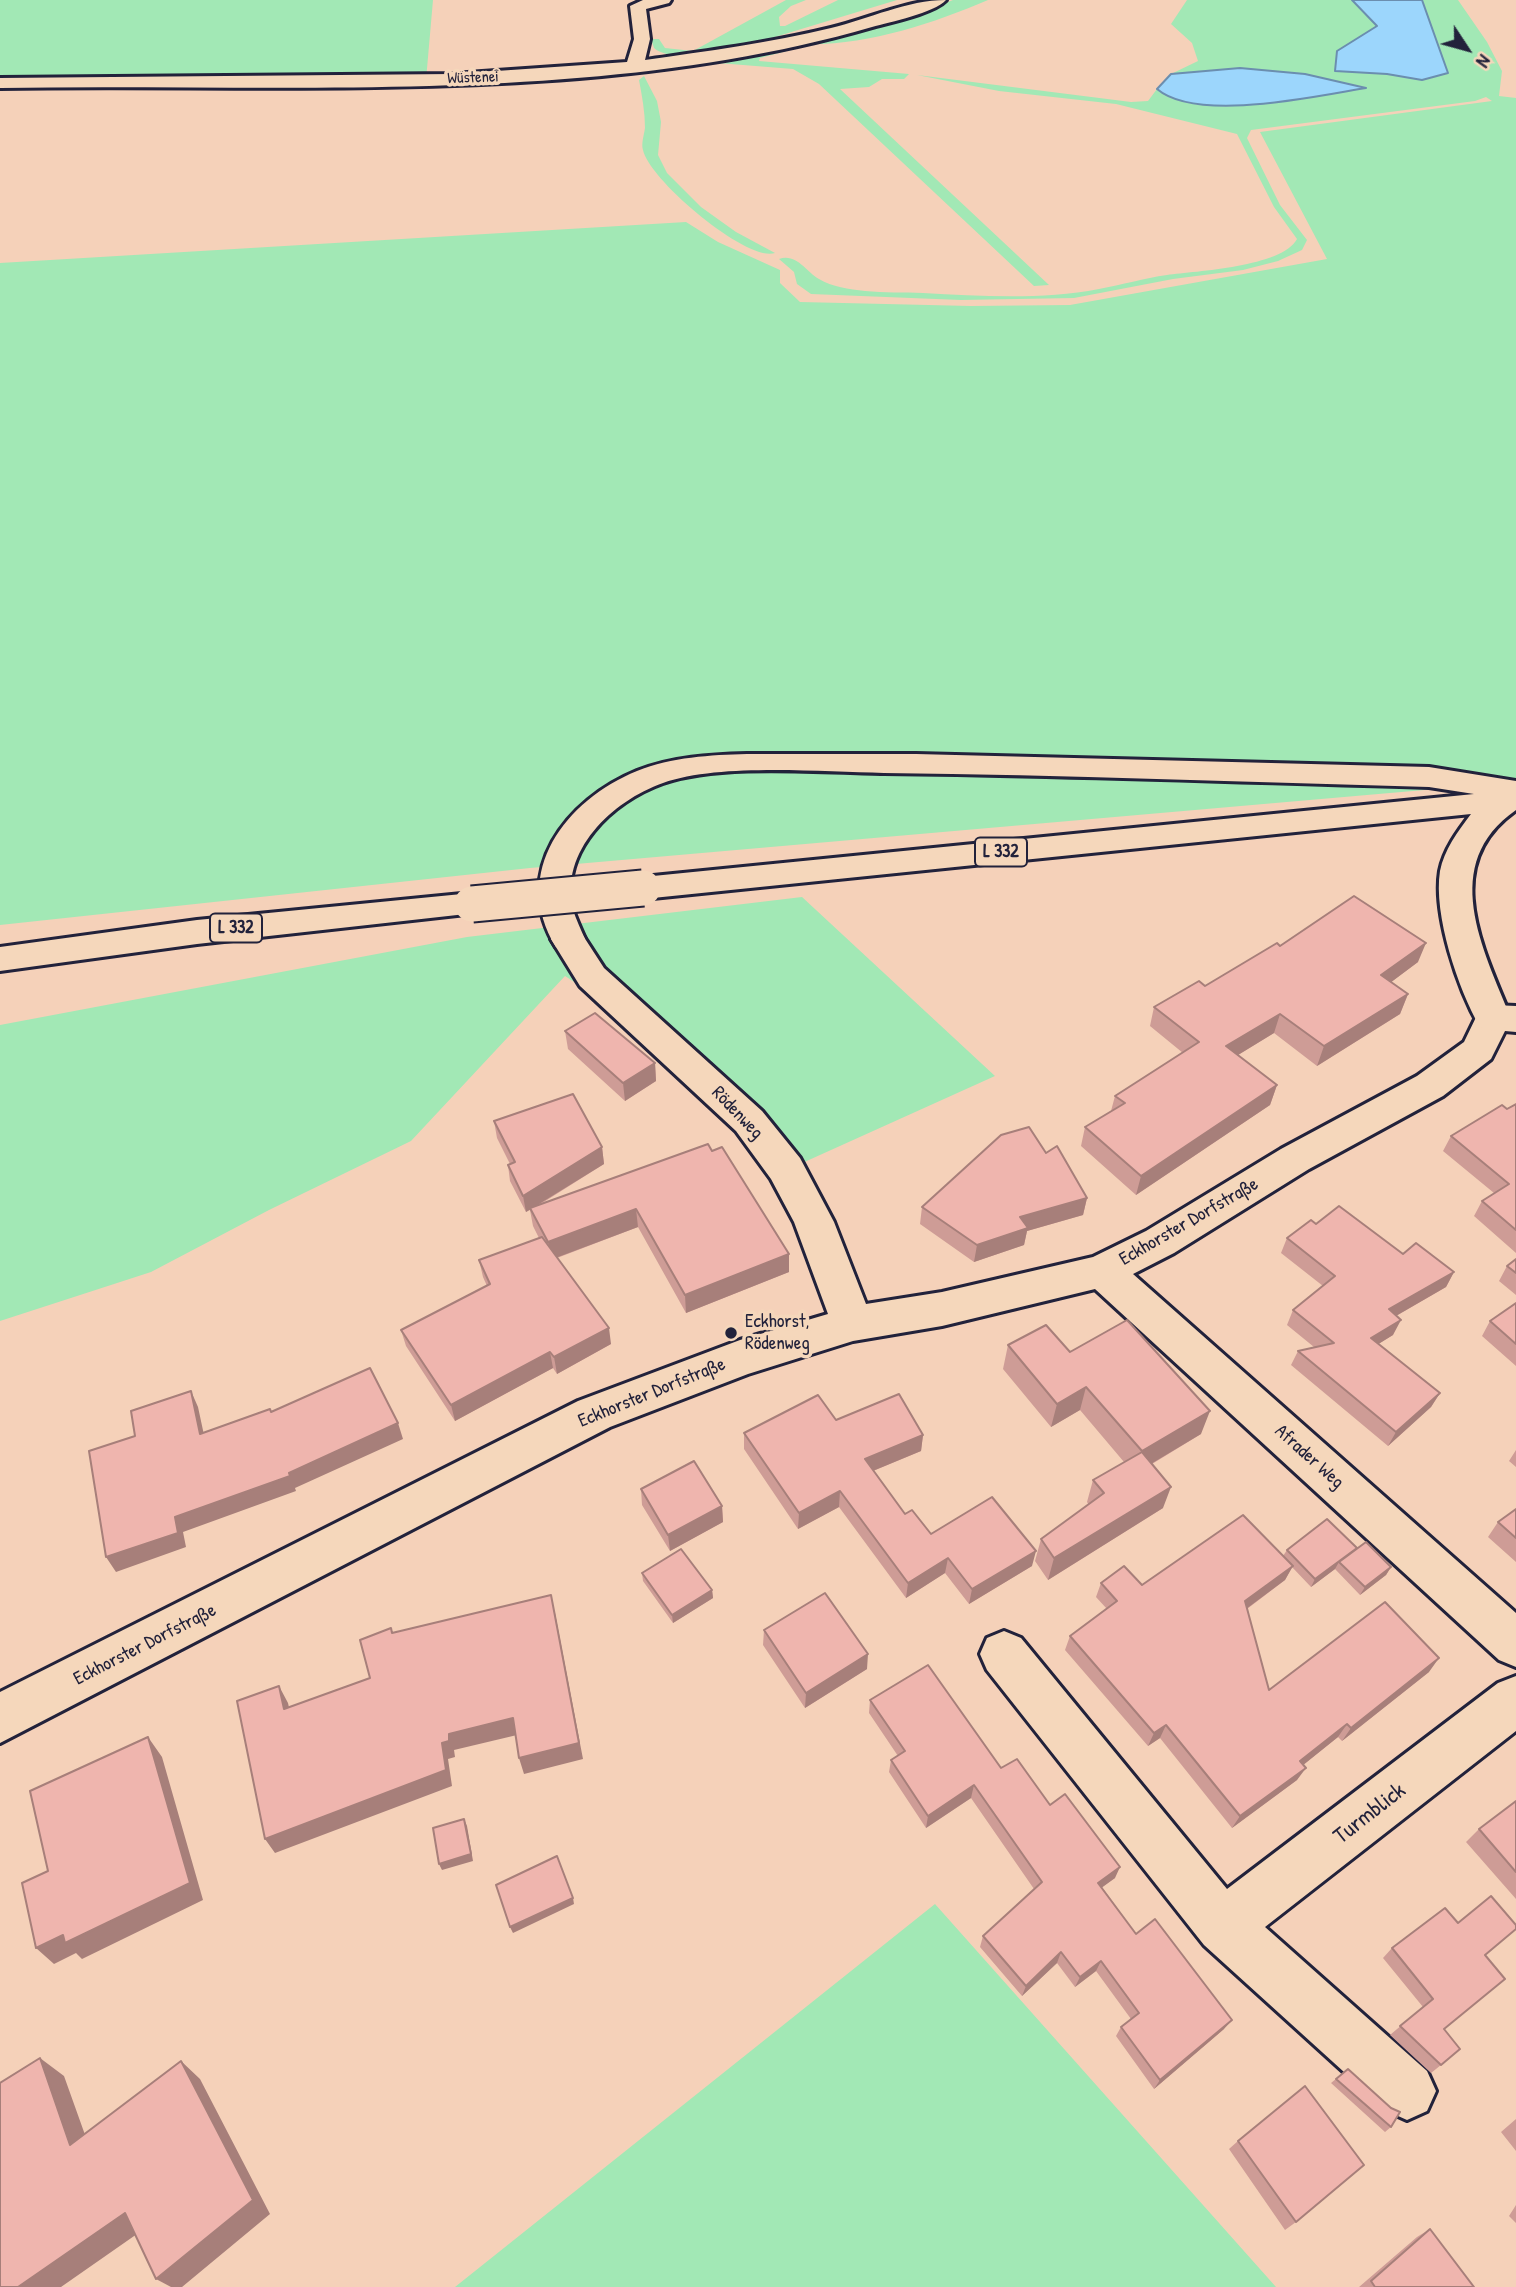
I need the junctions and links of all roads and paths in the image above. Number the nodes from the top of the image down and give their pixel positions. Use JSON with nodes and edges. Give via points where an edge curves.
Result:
{"nodes":[{"id":1,"x":663,"y":0,"type":"edge"},
{"id":2,"x":938,"y":0,"type":"edge"},
{"id":3,"x":619,"y":2,"type":"dead end"},
{"id":4,"x":638,"y":6,"type":"junction"},
{"id":5,"x":634,"y":68,"type":"junction"},
{"id":6,"x":0,"y":83,"type":"edge"},
{"id":7,"x":1514,"y":796,"type":"edge"},
{"id":8,"x":0,"y":959,"type":"edge"},
{"id":9,"x":1504,"y":1019,"type":"edge"},
{"id":10,"x":1102,"y":1271,"type":"junction"},
{"id":11,"x":853,"y":1324,"type":"junction"},
{"id":12,"x":1516,"y":1644,"type":"edge"},
{"id":13,"x":1004,"y":1654,"type":"dead end"},
{"id":14,"x":1516,"y":1700,"type":"edge"},
{"id":15,"x":0,"y":1718,"type":"edge"},
{"id":16,"x":1223,"y":1926,"type":"junction"},
{"id":17,"x":1408,"y":2091,"type":"dead end"}],
"edges":[{"from":1,"to":4,"type":"street"},
{"from":2,"to":5,"type":"street","name":"Wüstenei","via":[[833,33]]},
{"from":3,"to":4,"type":"street"},
{"from":4,"to":5,"type":"street","via":[[642,39]]},
{"from":5,"to":6,"type":"street","name":"Wüstenei","via":[[402,81]]},
{"from":7,"to":8,"type":"street","number":"L 332","bridge":true,"via":[[1359,817],[197,932]]},
{"from":7,"to":9,"type":"street","via":[[1481,820],[1467,842],[1452,886],[1455,914]]},
{"from":7,"to":11,"type":"street","name":"Rödenweg","via":[[1429,777],[869,763],[717,764],[676,769],[601,805],[575,829],[559,859],[554,897],[560,925],[592,977],[749,1121],[786,1169],[814,1222]]},
{"from":9,"to":10,"type":"street","name":"Eckhorster Dorfstraße","via":[[1478,1050],[1430,1086],[1295,1158],[1160,1242]]},
{"from":10,"to":11,"type":"street","name":"Eckhorster Dorfstraße","via":[[942,1309]]},
{"from":10,"to":12,"type":"street","name":"Afrader Weg"},
{"from":11,"to":15,"type":"street","name":"Eckhorster Dorfstraße","via":[[740,1358],[594,1414]]},
{"from":13,"to":16,"type":"street"},
{"from":14,"to":16,"type":"street","name":"Turmblick"},
{"from":16,"to":17,"type":"street"}]}
